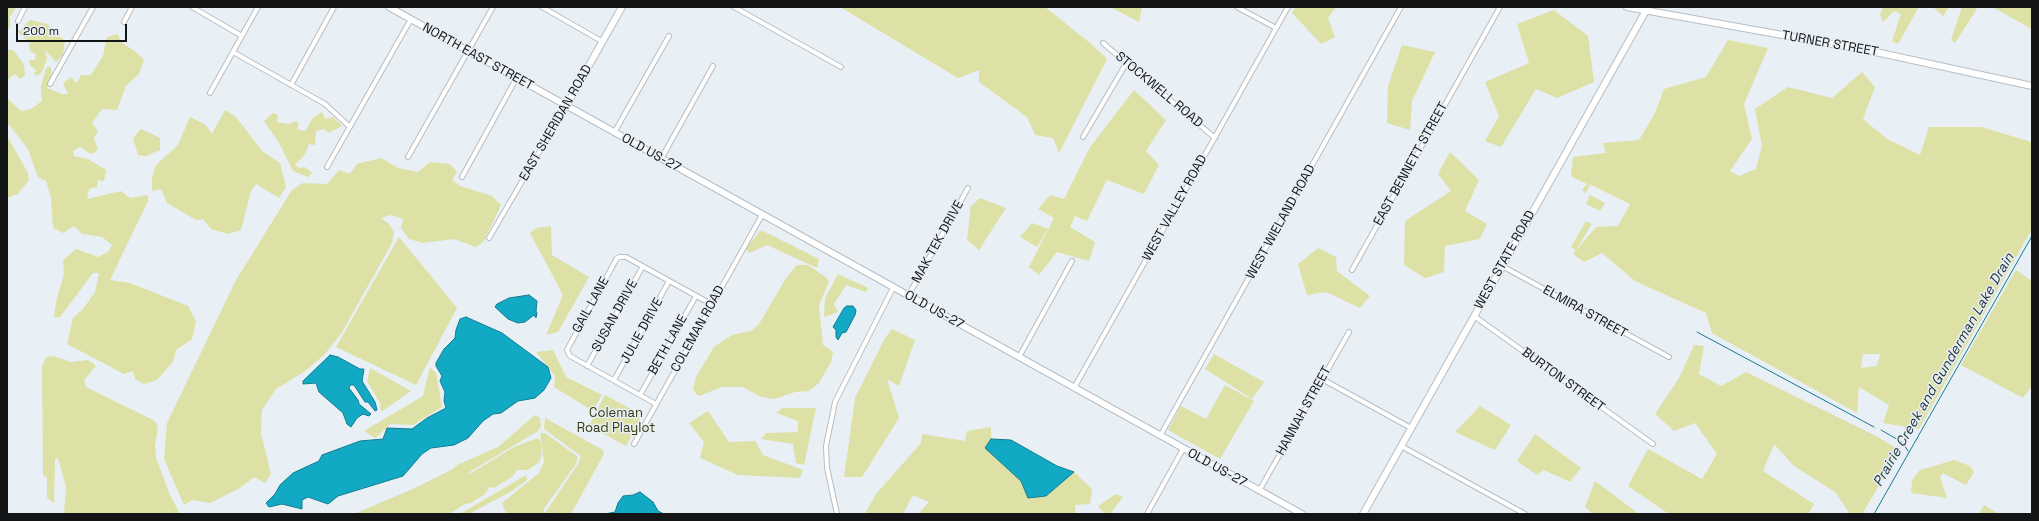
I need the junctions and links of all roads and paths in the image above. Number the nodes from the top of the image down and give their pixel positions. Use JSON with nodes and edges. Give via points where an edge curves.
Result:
{"nodes":[{"id":1,"x":25,"y":7,"type":"edge"},
{"id":2,"x":93,"y":7,"type":"edge"},
{"id":3,"x":132,"y":7,"type":"edge"},
{"id":4,"x":192,"y":7,"type":"edge"},
{"id":5,"x":206,"y":7,"type":"edge"},
{"id":6,"x":258,"y":7,"type":"edge"},
{"id":7,"x":334,"y":7,"type":"edge"},
{"id":8,"x":389,"y":7,"type":"edge"},
{"id":9,"x":493,"y":7,"type":"edge"},
{"id":10,"x":542,"y":7,"type":"edge"},
{"id":11,"x":622,"y":7,"type":"edge"},
{"id":12,"x":734,"y":7,"type":"edge"},
{"id":13,"x":1237,"y":7,"type":"edge"},
{"id":14,"x":1288,"y":7,"type":"edge"},
{"id":15,"x":1401,"y":7,"type":"edge"},
{"id":16,"x":1500,"y":7,"type":"edge"},
{"id":17,"x":1627,"y":7,"type":"edge"},
{"id":18,"x":1647,"y":9,"type":"edge"},
{"id":19,"x":203,"y":13,"type":"junction"},
{"id":20,"x":411,"y":19,"type":"junction"},
{"id":21,"x":18,"y":21,"type":"dead end"},
{"id":22,"x":124,"y":22,"type":"dead end"},
{"id":23,"x":1276,"y":28,"type":"junction"},
{"id":24,"x":242,"y":36,"type":"junction"},
{"id":25,"x":669,"y":36,"type":"dead end"},
{"id":26,"x":603,"y":42,"type":"junction"},
{"id":27,"x":1103,"y":43,"type":"dead end"},
{"id":28,"x":233,"y":52,"type":"junction"},
{"id":29,"x":468,"y":52,"type":"junction"},
{"id":30,"x":1127,"y":62,"type":"junction"},
{"id":31,"x":713,"y":66,"type":"dead end"},
{"id":32,"x":841,"y":67,"type":"dead end"},
{"id":33,"x":516,"y":79,"type":"junction"},
{"id":34,"x":50,"y":84,"type":"dead end"},
{"id":35,"x":291,"y":85,"type":"junction"},
{"id":36,"x":2032,"y":86,"type":"edge"},
{"id":37,"x":210,"y":93,"type":"dead end"},
{"id":38,"x":566,"y":106,"type":"junction"},
{"id":39,"x":350,"y":127,"type":"junction"},
{"id":40,"x":614,"y":133,"type":"junction"},
{"id":41,"x":1083,"y":137,"type":"dead end"},
{"id":42,"x":1215,"y":138,"type":"junction"},
{"id":43,"x":408,"y":157,"type":"dead end"},
{"id":44,"x":661,"y":159,"type":"junction"},
{"id":45,"x":327,"y":167,"type":"dead end"},
{"id":46,"x":462,"y":177,"type":"dead end"},
{"id":47,"x":968,"y":188,"type":"dead end"},
{"id":48,"x":762,"y":215,"type":"junction"},
{"id":49,"x":489,"y":238,"type":"dead end"},
{"id":50,"x":1072,"y":261,"type":"dead end"},
{"id":51,"x":643,"y":266,"type":"junction"},
{"id":52,"x":1502,"y":266,"type":"junction"},
{"id":53,"x":1352,"y":270,"type":"dead end"},
{"id":54,"x":669,"y":281,"type":"junction"},
{"id":55,"x":893,"y":288,"type":"junction"},
{"id":56,"x":696,"y":296,"type":"junction"},
{"id":57,"x":908,"y":296,"type":"junction"},
{"id":58,"x":711,"y":304,"type":"junction"},
{"id":59,"x":1474,"y":316,"type":"junction"},
{"id":60,"x":1349,"y":332,"type":"dead end"},
{"id":61,"x":1019,"y":357,"type":"junction"},
{"id":62,"x":1669,"y":357,"type":"dead end"},
{"id":63,"x":587,"y":366,"type":"junction"},
{"id":64,"x":1322,"y":379,"type":"junction"},
{"id":65,"x":614,"y":380,"type":"junction"},
{"id":66,"x":1074,"y":388,"type":"junction"},
{"id":67,"x":640,"y":395,"type":"junction"},
{"id":68,"x":656,"y":404,"type":"junction"},
{"id":69,"x":1411,"y":428,"type":"junction"},
{"id":70,"x":1160,"y":436,"type":"junction"},
{"id":71,"x":634,"y":444,"type":"dead end"},
{"id":72,"x":1653,"y":444,"type":"dead end"},
{"id":73,"x":1401,"y":446,"type":"junction"},
{"id":74,"x":1183,"y":449,"type":"junction"},
{"id":75,"x":1259,"y":491,"type":"junction"},
{"id":76,"x":837,"y":514,"type":"edge"},
{"id":77,"x":1147,"y":514,"type":"edge"},
{"id":78,"x":1302,"y":514,"type":"edge"},
{"id":79,"x":1362,"y":514,"type":"edge"},
{"id":80,"x":1525,"y":514,"type":"edge"}],
"edges":[{"from":1,"to":21,"type":"street"},
{"from":2,"to":34,"type":"street"},
{"from":3,"to":22,"type":"street"},
{"from":4,"to":19,"type":"street"},
{"from":5,"to":19,"type":"street"},
{"from":6,"to":24,"type":"street"},
{"from":7,"to":35,"type":"street"},
{"from":8,"to":20,"type":"street","name":"NORTH EAST STREET"},
{"from":9,"to":29,"type":"street"},
{"from":10,"to":26,"type":"street"},
{"from":11,"to":26,"type":"street","name":"EAST SHERIDAN ROAD"},
{"from":12,"to":32,"type":"street"},
{"from":13,"to":23,"type":"street"},
{"from":14,"to":23,"type":"street","name":"WEST VALLEY ROAD"},
{"from":15,"to":70,"type":"street","name":"WEST WIELAND ROAD"},
{"from":16,"to":53,"type":"street","name":"EAST BENNETT STREET"},
{"from":17,"to":18,"type":"street","name":"TURNER STREET"},
{"from":18,"to":36,"type":"street","name":"TURNER STREET","via":[[1871,51]]},
{"from":18,"to":52,"type":"street","name":"WEST STATE ROAD"},
{"from":19,"to":24,"type":"street"},
{"from":20,"to":29,"type":"street","name":"NORTH EAST STREET"},
{"from":20,"to":39,"type":"street"},
{"from":23,"to":42,"type":"street","name":"WEST VALLEY ROAD"},
{"from":24,"to":28,"type":"street"},
{"from":25,"to":40,"type":"street"},
{"from":26,"to":38,"type":"street","name":"EAST SHERIDAN ROAD"},
{"from":27,"to":30,"type":"street","name":"STOCKWELL ROAD"},
{"from":28,"to":35,"type":"street"},
{"from":28,"to":37,"type":"street"},
{"from":29,"to":33,"type":"street","name":"NORTH EAST STREET"},
{"from":29,"to":43,"type":"street"},
{"from":30,"to":41,"type":"street"},
{"from":30,"to":42,"type":"street","name":"STOCKWELL ROAD"},
{"from":31,"to":44,"type":"street"},
{"from":33,"to":38,"type":"street","name":"NORTH EAST STREET"},
{"from":33,"to":46,"type":"street"},
{"from":35,"to":39,"type":"street","via":[[325,104]]},
{"from":38,"to":40,"type":"street","name":"OLD US-27"},
{"from":38,"to":49,"type":"street","name":"EAST SHERIDAN ROAD"},
{"from":39,"to":45,"type":"street"},
{"from":40,"to":44,"type":"street","name":"OLD US-27"},
{"from":42,"to":66,"type":"street","name":"WEST VALLEY ROAD"},
{"from":44,"to":48,"type":"street","name":"OLD US-27"},
{"from":47,"to":57,"type":"street","name":"MAK TEK DRIVE"},
{"from":48,"to":55,"type":"street","name":"OLD US-27"},
{"from":48,"to":58,"type":"street","name":"COLEMAN ROAD"},
{"from":50,"to":61,"type":"street"},
{"from":51,"to":54,"type":"street"},
{"from":51,"to":63,"type":"street","name":"SUSAN DRIVE"},
{"from":51,"to":63,"type":"street","name":"GAIL LANE","via":[[626,257],[617,258],[568,348],[570,356]]},
{"from":52,"to":59,"type":"street","name":"WEST STATE ROAD"},
{"from":52,"to":62,"type":"street","name":"ELMIRA STREET"},
{"from":54,"to":56,"type":"street"},
{"from":54,"to":65,"type":"street","name":"JULIE DRIVE"},
{"from":55,"to":57,"type":"street","name":"OLD US-27"},
{"from":55,"to":76,"type":"street","via":[[835,402],[826,446],[827,468]]},
{"from":56,"to":58,"type":"street"},
{"from":56,"to":67,"type":"street","name":"BETH LANE"},
{"from":57,"to":61,"type":"street","name":"OLD US-27"},
{"from":58,"to":68,"type":"street","name":"COLEMAN ROAD"},
{"from":59,"to":69,"type":"street","name":"WEST STATE ROAD"},
{"from":59,"to":72,"type":"street","name":"BURTON STREET"},
{"from":60,"to":64,"type":"street","name":"HANNAH STREET"},
{"from":61,"to":66,"type":"street","name":"OLD US-27"},
{"from":63,"to":65,"type":"street"},
{"from":64,"to":69,"type":"street"},
{"from":64,"to":75,"type":"street","name":"HANNAH STREET"},
{"from":65,"to":67,"type":"street"},
{"from":66,"to":70,"type":"street","name":"OLD US-27"},
{"from":67,"to":68,"type":"street"},
{"from":68,"to":71,"type":"street","name":"COLEMAN ROAD"},
{"from":69,"to":73,"type":"street","name":"WEST STATE ROAD"},
{"from":70,"to":74,"type":"street","name":"OLD US-27"},
{"from":73,"to":79,"type":"street","name":"WEST STATE ROAD"},
{"from":73,"to":80,"type":"street"},
{"from":74,"to":75,"type":"street","name":"OLD US-27"},
{"from":74,"to":77,"type":"street"},
{"from":75,"to":78,"type":"street","name":"OLD US-27"}]}
